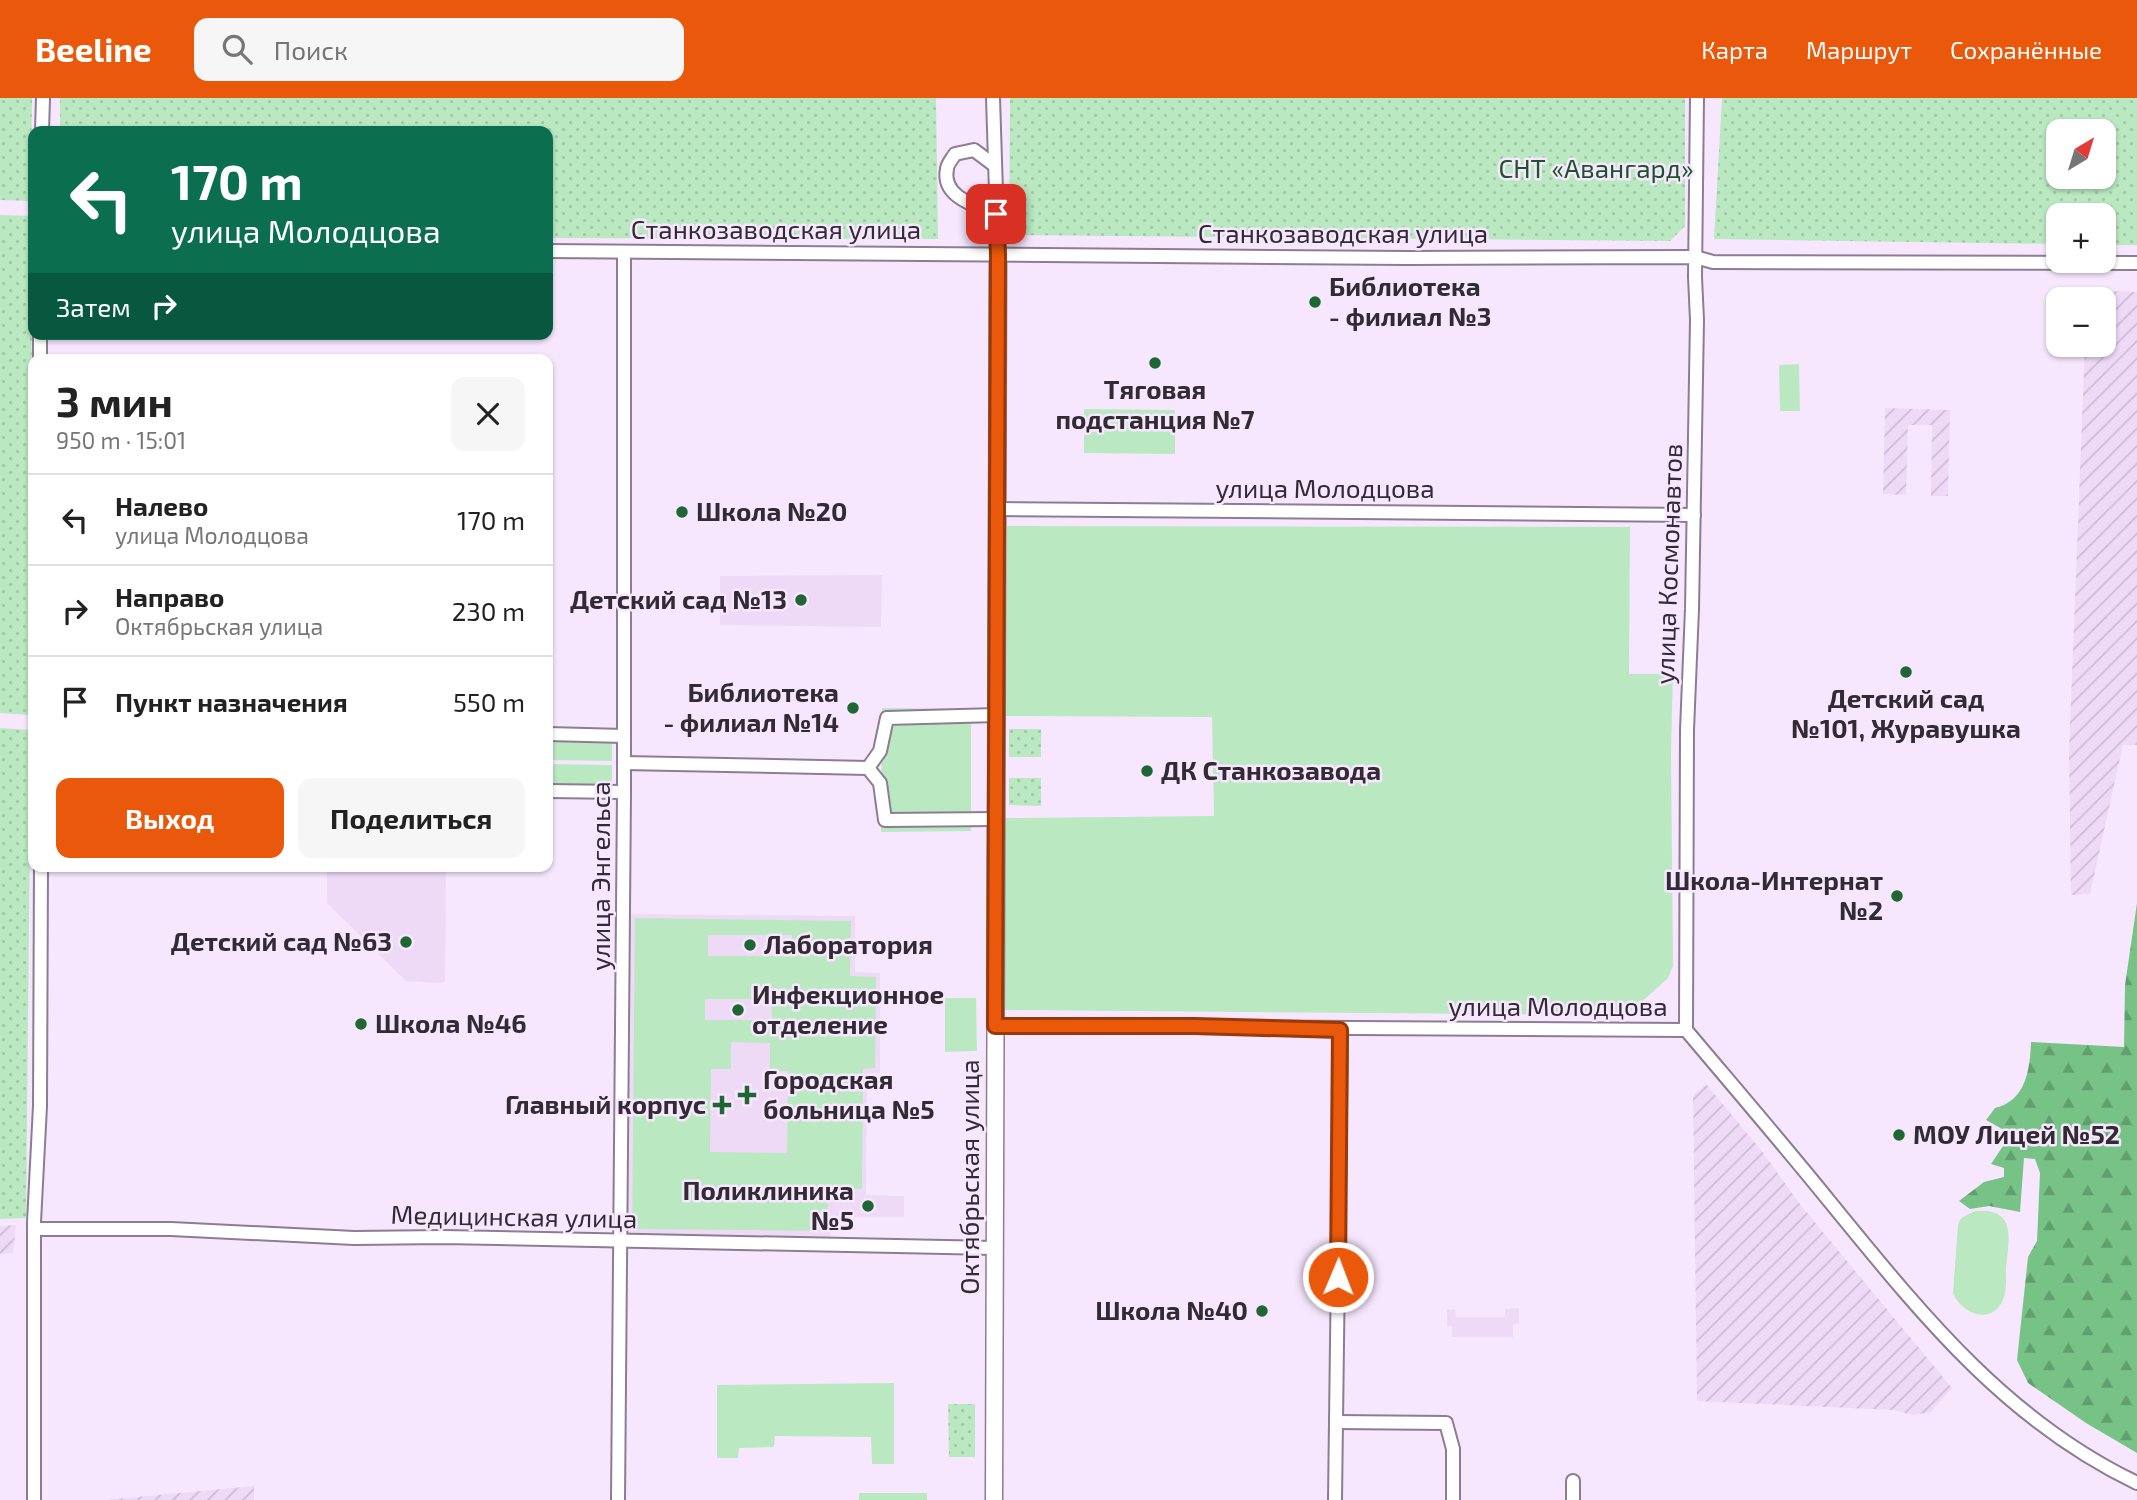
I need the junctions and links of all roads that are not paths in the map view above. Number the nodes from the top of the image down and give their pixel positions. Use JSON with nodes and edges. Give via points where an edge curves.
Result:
{"nodes":[{"id":1,"x":43,"y":98,"type":"edge"},
{"id":2,"x":993,"y":98,"type":"edge"},
{"id":3,"x":1697,"y":98,"type":"edge"},
{"id":4,"x":42,"y":126,"type":"edge"},
{"id":5,"x":994,"y":165,"type":"junction"},
{"id":6,"x":996,"y":214,"type":"junction"},
{"id":7,"x":553,"y":251,"type":"edge"},
{"id":8,"x":624,"y":252,"type":"junction"},
{"id":9,"x":998,"y":254,"type":"junction"},
{"id":10,"x":1695,"y":257,"type":"junction"},
{"id":11,"x":2137,"y":263,"type":"edge"},
{"id":12,"x":998,"y":509,"type":"junction"},
{"id":13,"x":1694,"y":515,"type":"junction"},
{"id":14,"x":998,"y":715,"type":"junction"},
{"id":15,"x":553,"y":734,"type":"edge"},
{"id":16,"x":624,"y":736,"type":"junction"},
{"id":17,"x":624,"y":763,"type":"junction"},
{"id":18,"x":868,"y":768,"type":"junction"},
{"id":19,"x":553,"y":791,"type":"edge"},
{"id":20,"x":624,"y":792,"type":"junction"},
{"id":21,"x":996,"y":819,"type":"junction"},
{"id":22,"x":41,"y":872,"type":"edge"},
{"id":23,"x":995,"y":1026,"type":"junction"},
{"id":24,"x":1340,"y":1030,"type":"junction"},
{"id":25,"x":1686,"y":1030,"type":"junction"},
{"id":26,"x":34,"y":1229,"type":"junction"},
{"id":27,"x":620,"y":1240,"type":"junction"},
{"id":28,"x":994,"y":1248,"type":"junction"},
{"id":29,"x":1336,"y":1422,"type":"junction"},
{"id":30,"x":1573,"y":1480,"type":"dead end"},
{"id":31,"x":2137,"y":1483,"type":"edge"},
{"id":32,"x":34,"y":1500,"type":"edge"},
{"id":33,"x":618,"y":1500,"type":"edge"},
{"id":34,"x":994,"y":1500,"type":"edge"},
{"id":35,"x":1335,"y":1500,"type":"edge"},
{"id":36,"x":1453,"y":1500,"type":"edge"},
{"id":37,"x":1573,"y":1500,"type":"edge"}],
"edges":[{"from":1,"to":4,"type":"street"},
{"from":2,"to":5,"type":"street","name":"Октябрьская улица"},
{"from":3,"to":10,"type":"street","name":"улица Космонавтов"},
{"from":5,"to":6,"type":"street","name":"Октябрьская улица"},
{"from":5,"to":6,"type":"street","via":[[974,150],[956,154],[947,169],[949,187],[962,200]]},
{"from":6,"to":9,"type":"street","name":"Октябрьская улица"},
{"from":7,"to":8,"type":"street","name":"Станкозаводская улица"},
{"from":8,"to":9,"type":"street","name":"Станкозаводская улица"},
{"from":8,"to":16,"type":"street","name":"улица Энгельса"},
{"from":9,"to":10,"type":"street","name":"Станкозаводская улица"},
{"from":9,"to":12,"type":"main road","name":"Октябрьская улица"},
{"from":10,"to":11,"type":"street","name":"Станкозаводская улица","via":[[1713,262]]},
{"from":10,"to":13,"type":"street","name":"улица Космонавтов"},
{"from":12,"to":13,"type":"street","name":"улица Молодцова"},
{"from":12,"to":14,"type":"main road","name":"Октябрьская улица"},
{"from":13,"to":25,"type":"street","name":"улица Космонавтов","via":[[1686,730]]},
{"from":14,"to":18,"type":"street","via":[[887,718],[880,751]]},
{"from":14,"to":21,"type":"main road","name":"Октябрьская улица"},
{"from":15,"to":16,"type":"street"},
{"from":16,"to":17,"type":"street","name":"улица Энгельса"},
{"from":17,"to":18,"type":"street"},
{"from":17,"to":20,"type":"street","name":"улица Энгельса"},
{"from":18,"to":21,"type":"street","via":[[880,783],[885,820]]},
{"from":19,"to":20,"type":"street"},
{"from":20,"to":27,"type":"street","name":"улица Энгельса"},
{"from":21,"to":23,"type":"main road","name":"Октябрьская улица"},
{"from":22,"to":26,"type":"street","via":[[40,1106]]},
{"from":23,"to":24,"type":"street","name":"улица Молодцова"},
{"from":23,"to":28,"type":"main road","name":"Октябрьская улица"},
{"from":24,"to":25,"type":"street","name":"улица Молодцова"},
{"from":24,"to":29,"type":"street"},
{"from":25,"to":31,"type":"street","name":"улица Молодцова","via":[[1968,1362],[2049,1432]]},
{"from":26,"to":27,"type":"street","name":"Медицинская улица"},
{"from":26,"to":32,"type":"street"},
{"from":27,"to":28,"type":"street","name":"Медицинская улица"},
{"from":27,"to":33,"type":"street","name":"улица Энгельса"},
{"from":28,"to":34,"type":"main road","name":"Октябрьская улица"},
{"from":29,"to":35,"type":"street"},
{"from":29,"to":36,"type":"street","via":[[1447,1423],[1453,1449]]},
{"from":30,"to":37,"type":"street"}]}
